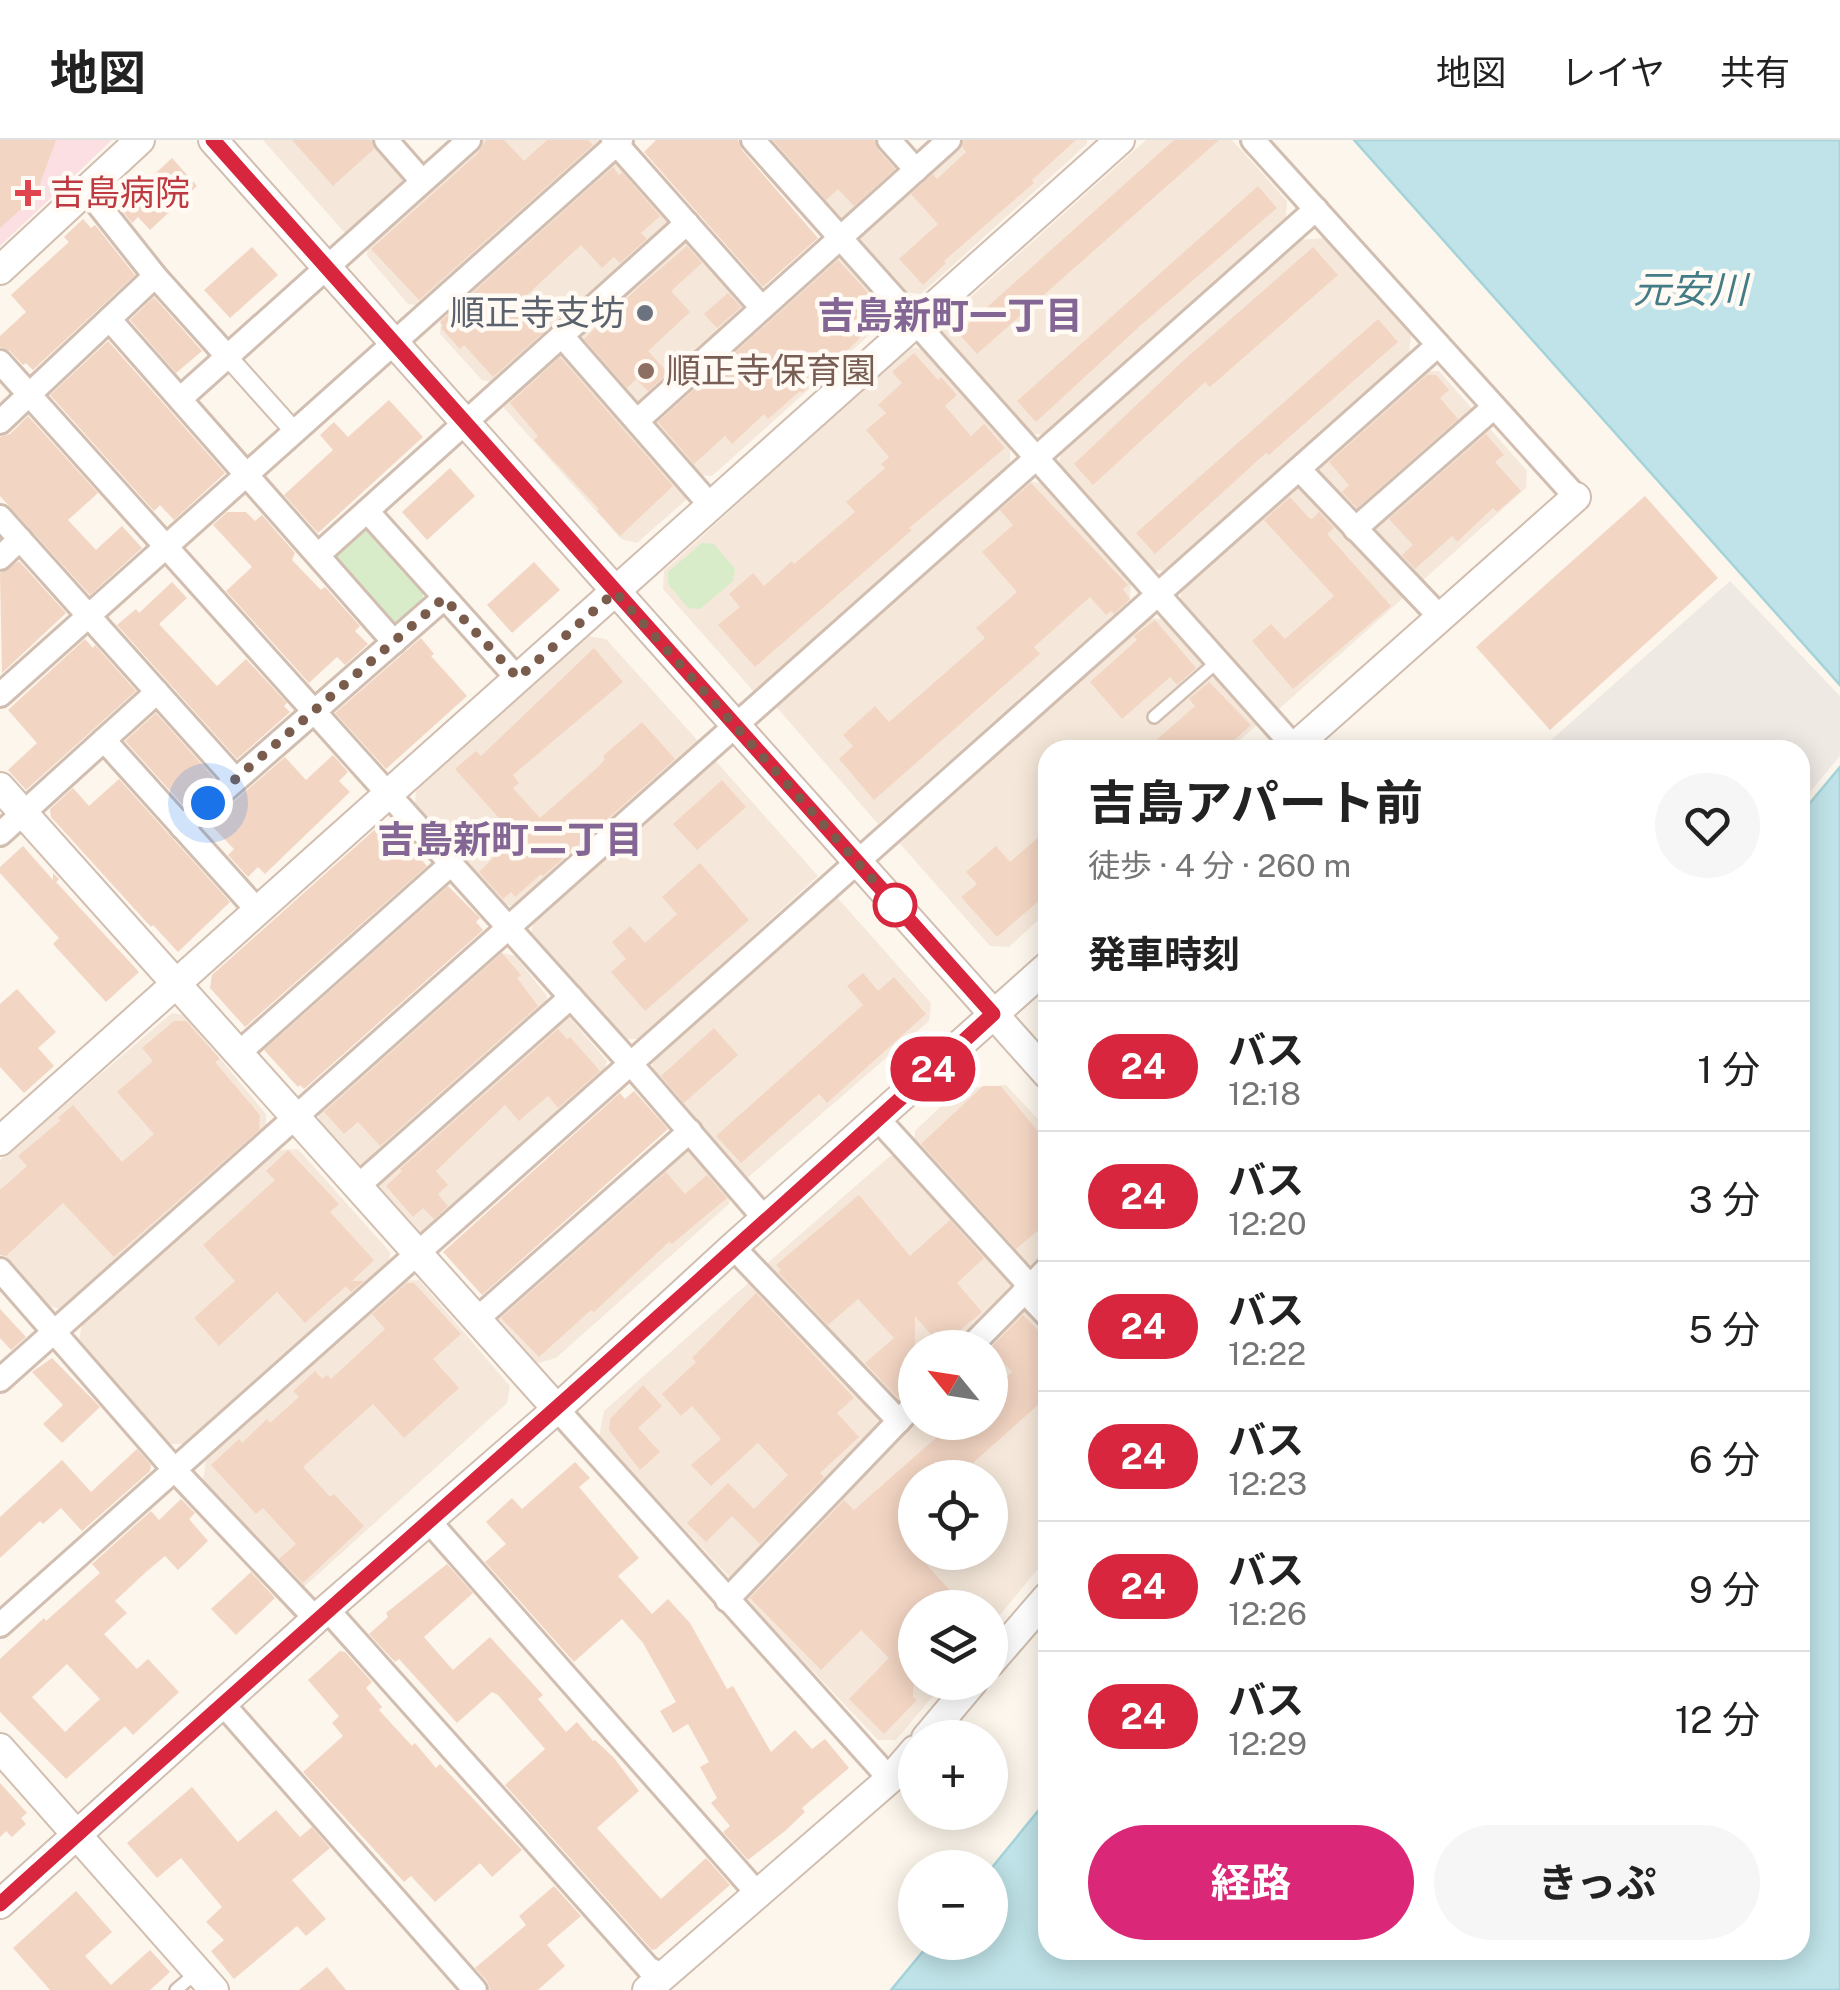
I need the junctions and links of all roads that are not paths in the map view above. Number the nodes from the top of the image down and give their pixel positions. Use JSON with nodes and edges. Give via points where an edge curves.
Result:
{"nodes":[{"id":1,"x":140,"y":140,"type":"edge"},
{"id":2,"x":213,"y":140,"type":"edge"},
{"id":3,"x":386,"y":140,"type":"edge"},
{"id":4,"x":469,"y":140,"type":"edge"},
{"id":5,"x":753,"y":140,"type":"edge"},
{"id":6,"x":889,"y":140,"type":"edge"},
{"id":7,"x":949,"y":140,"type":"edge"},
{"id":8,"x":1253,"y":140,"type":"edge"},
{"id":9,"x":617,"y":141,"type":"edge"},
{"id":10,"x":1115,"y":141,"type":"edge"},
{"id":11,"x":916,"y":170,"type":"junction"},
{"id":12,"x":422,"y":181,"type":"junction"},
{"id":13,"x":86,"y":189,"type":"junction"},
{"id":14,"x":1316,"y":210,"type":"junction"},
{"id":15,"x":687,"y":223,"type":"junction"},
{"id":16,"x":840,"y":238,"type":"junction"},
{"id":17,"x":326,"y":268,"type":"junction"},
{"id":18,"x":0,"y":270,"type":"edge"},
{"id":19,"x":155,"y":276,"type":"junction"},
{"id":20,"x":762,"y":308,"type":"junction"},
{"id":21,"x":110,"y":320,"type":"junction"},
{"id":22,"x":916,"y":322,"type":"junction"},
{"id":23,"x":562,"y":336,"type":"junction"},
{"id":24,"x":394,"y":343,"type":"junction"},
{"id":25,"x":1438,"y":345,"type":"junction"},
{"id":26,"x":227,"y":356,"type":"junction"},
{"id":27,"x":0,"y":362,"type":"edge"},
{"id":28,"x":29,"y":394,"type":"junction"},
{"id":29,"x":180,"y":399,"type":"junction"},
{"id":30,"x":1494,"y":407,"type":"junction"},
{"id":31,"x":0,"y":422,"type":"edge"},
{"id":32,"x":637,"y":422,"type":"junction"},
{"id":33,"x":465,"y":423,"type":"junction"},
{"id":34,"x":294,"y":432,"type":"junction"},
{"id":35,"x":1037,"y":458,"type":"junction"},
{"id":36,"x":1298,"y":469,"type":"junction"},
{"id":37,"x":247,"y":475,"type":"junction"},
{"id":38,"x":1576,"y":497,"type":"joint"},
{"id":39,"x":711,"y":506,"type":"junction"},
{"id":40,"x":366,"y":511,"type":"junction"},
{"id":41,"x":0,"y":517,"type":"edge"},
{"id":42,"x":1356,"y":529,"type":"junction"},
{"id":43,"x":20,"y":539,"type":"junction"},
{"id":44,"x":166,"y":547,"type":"junction"},
{"id":45,"x":318,"y":556,"type":"junction"},
{"id":46,"x":0,"y":558,"type":"edge"},
{"id":47,"x":615,"y":592,"type":"junction"},
{"id":48,"x":1158,"y":594,"type":"junction"},
{"id":49,"x":444,"y":598,"type":"junction"},
{"id":50,"x":89,"y":616,"type":"junction"},
{"id":51,"x":1440,"y":617,"type":"junction"},
{"id":52,"x":394,"y":642,"type":"junction"},
{"id":53,"x":1218,"y":661,"type":"junction"},
{"id":54,"x":518,"y":678,"type":"junction"},
{"id":55,"x":157,"y":692,"type":"junction"},
{"id":56,"x":0,"y":696,"type":"edge"},
{"id":57,"x":314,"y":712,"type":"junction"},
{"id":58,"x":1154,"y":716,"type":"dead end"},
{"id":59,"x":735,"y":726,"type":"junction"},
{"id":60,"x":104,"y":740,"type":"junction"},
{"id":61,"x":1286,"y":740,"type":"edge"},
{"id":62,"x":1304,"y":740,"type":"edge"},
{"id":63,"x":236,"y":780,"type":"junction"},
{"id":64,"x":0,"y":787,"type":"edge"},
{"id":65,"x":388,"y":794,"type":"junction"},
{"id":66,"x":24,"y":812,"type":"junction"},
{"id":67,"x":182,"y":827,"type":"junction"},
{"id":68,"x":0,"y":834,"type":"edge"},
{"id":69,"x":857,"y":862,"type":"junction"},
{"id":70,"x":451,"y":864,"type":"junction"},
{"id":71,"x":258,"y":910,"type":"junction"},
{"id":72,"x":508,"y":928,"type":"junction"},
{"id":73,"x":1038,"y":975,"type":"edge"},
{"id":74,"x":176,"y":983,"type":"junction"},
{"id":75,"x":571,"y":997,"type":"junction"},
{"id":76,"x":993,"y":1014,"type":"junction"},
{"id":77,"x":239,"y":1053,"type":"junction"},
{"id":78,"x":631,"y":1064,"type":"junction"},
{"id":79,"x":1038,"y":1064,"type":"edge"},
{"id":80,"x":296,"y":1117,"type":"junction"},
{"id":81,"x":878,"y":1119,"type":"junction"},
{"id":82,"x":690,"y":1131,"type":"junction"},
{"id":83,"x":0,"y":1141,"type":"edge"},
{"id":84,"x":358,"y":1186,"type":"junction"},
{"id":85,"x":765,"y":1219,"type":"junction"},
{"id":86,"x":733,"y":1247,"type":"junction"},
{"id":87,"x":418,"y":1254,"type":"junction"},
{"id":88,"x":0,"y":1270,"type":"edge"},
{"id":89,"x":1038,"y":1277,"type":"edge"},
{"id":90,"x":1026,"y":1288,"type":"junction"},
{"id":91,"x":1038,"y":1303,"type":"edge"},
{"id":92,"x":476,"y":1320,"type":"junction"},
{"id":93,"x":986,"y":1330,"type":"edge"},
{"id":94,"x":55,"y":1331,"type":"junction"},
{"id":95,"x":0,"y":1380,"type":"edge"},
{"id":96,"x":898,"y":1404,"type":"edge"},
{"id":97,"x":557,"y":1410,"type":"junction"},
{"id":98,"x":898,"y":1422,"type":"edge"},
{"id":99,"x":174,"y":1468,"type":"junction"},
{"id":100,"x":428,"y":1520,"type":"junction"},
{"id":101,"x":727,"y":1600,"type":"junction"},
{"id":102,"x":1038,"y":1608,"type":"edge"},
{"id":103,"x":321,"y":1614,"type":"junction"},
{"id":104,"x":0,"y":1625,"type":"edge"},
{"id":105,"x":1008,"y":1642,"type":"edge"},
{"id":106,"x":958,"y":1700,"type":"edge"},
{"id":107,"x":222,"y":1703,"type":"junction"},
{"id":108,"x":941,"y":1720,"type":"edge"},
{"id":109,"x":0,"y":1748,"type":"edge"},
{"id":110,"x":898,"y":1770,"type":"edge"},
{"id":111,"x":890,"y":1779,"type":"junction"},
{"id":112,"x":78,"y":1833,"type":"junction"},
{"id":113,"x":758,"y":1894,"type":"junction"},
{"id":114,"x":0,"y":1904,"type":"edge"},
{"id":115,"x":196,"y":1984,"type":"edge"},
{"id":116,"x":662,"y":1985,"type":"edge"},
{"id":117,"x":475,"y":1990,"type":"edge"}],
"edges":[{"from":1,"to":13,"type":"street"},
{"from":2,"to":17,"type":"street"},
{"from":3,"to":12,"type":"street"},
{"from":4,"to":12,"type":"street"},
{"from":5,"to":16,"type":"street"},
{"from":6,"to":11,"type":"street"},
{"from":7,"to":11,"type":"street"},
{"from":8,"to":14,"type":"street"},
{"from":9,"to":15,"type":"street"},
{"from":9,"to":24,"type":"street"},
{"from":10,"to":22,"type":"street"},
{"from":11,"to":16,"type":"street"},
{"from":12,"to":17,"type":"street"},
{"from":13,"to":18,"type":"street"},
{"from":13,"to":19,"type":"street"},
{"from":14,"to":25,"type":"street"},
{"from":14,"to":35,"type":"street"},
{"from":15,"to":20,"type":"street"},
{"from":15,"to":23,"type":"street"},
{"from":16,"to":20,"type":"street"},
{"from":16,"to":22,"type":"street"},
{"from":17,"to":24,"type":"street"},
{"from":17,"to":26,"type":"street"},
{"from":19,"to":21,"type":"street"},
{"from":19,"to":26,"type":"street"},
{"from":20,"to":32,"type":"street"},
{"from":21,"to":28,"type":"street"},
{"from":21,"to":29,"type":"street"},
{"from":22,"to":35,"type":"street"},
{"from":22,"to":39,"type":"street"},
{"from":23,"to":32,"type":"street"},
{"from":23,"to":33,"type":"street"},
{"from":24,"to":33,"type":"street"},
{"from":24,"to":34,"type":"street"},
{"from":25,"to":30,"type":"street"},
{"from":25,"to":36,"type":"street"},
{"from":26,"to":29,"type":"street"},
{"from":26,"to":34,"type":"street"},
{"from":27,"to":28,"type":"street"},
{"from":28,"to":31,"type":"street"},
{"from":28,"to":44,"type":"street"},
{"from":29,"to":37,"type":"street"},
{"from":30,"to":38,"type":"street"},
{"from":30,"to":42,"type":"street"},
{"from":32,"to":39,"type":"street"},
{"from":33,"to":40,"type":"street"},
{"from":33,"to":47,"type":"street"},
{"from":34,"to":37,"type":"street"},
{"from":35,"to":48,"type":"street"},
{"from":35,"to":59,"type":"street"},
{"from":36,"to":42,"type":"street"},
{"from":36,"to":48,"type":"street"},
{"from":37,"to":44,"type":"street"},
{"from":37,"to":45,"type":"street"},
{"from":38,"to":51,"type":"street"},
{"from":39,"to":47,"type":"street"},
{"from":40,"to":45,"type":"street"},
{"from":40,"to":49,"type":"street"},
{"from":41,"to":43,"type":"street"},
{"from":42,"to":51,"type":"street"},
{"from":43,"to":46,"type":"street"},
{"from":43,"to":50,"type":"street"},
{"from":44,"to":50,"type":"street"},
{"from":44,"to":57,"type":"street"},
{"from":45,"to":52,"type":"street"},
{"from":47,"to":54,"type":"street"},
{"from":47,"to":59,"type":"street"},
{"from":48,"to":53,"type":"street"},
{"from":48,"to":69,"type":"street"},
{"from":49,"to":52,"type":"street"},
{"from":49,"to":54,"type":"street"},
{"from":50,"to":55,"type":"street"},
{"from":50,"to":56,"type":"street"},
{"from":51,"to":62,"type":"street"},
{"from":52,"to":57,"type":"street"},
{"from":53,"to":58,"type":"lane"},
{"from":53,"to":61,"type":"street"},
{"from":54,"to":65,"type":"street"},
{"from":55,"to":60,"type":"street"},
{"from":55,"to":63,"type":"street"},
{"from":57,"to":63,"type":"street"},
{"from":57,"to":65,"type":"street"},
{"from":59,"to":69,"type":"street"},
{"from":59,"to":72,"type":"street"},
{"from":60,"to":66,"type":"street"},
{"from":60,"to":67,"type":"street"},
{"from":63,"to":67,"type":"street"},
{"from":64,"to":66,"type":"street"},
{"from":65,"to":70,"type":"street"},
{"from":65,"to":71,"type":"street"},
{"from":66,"to":68,"type":"street"},
{"from":66,"to":74,"type":"street"},
{"from":67,"to":71,"type":"street"},
{"from":69,"to":76,"type":"street"},
{"from":69,"to":78,"type":"street"},
{"from":70,"to":72,"type":"street"},
{"from":70,"to":77,"type":"street"},
{"from":71,"to":74,"type":"street"},
{"from":72,"to":75,"type":"street"},
{"from":72,"to":80,"type":"street"},
{"from":73,"to":76,"type":"street"},
{"from":74,"to":77,"type":"street"},
{"from":74,"to":83,"type":"street"},
{"from":75,"to":78,"type":"street"},
{"from":75,"to":84,"type":"street"},
{"from":76,"to":79,"type":"street"},
{"from":76,"to":81,"type":"street"},
{"from":77,"to":80,"type":"street"},
{"from":78,"to":82,"type":"street"},
{"from":78,"to":87,"type":"street"},
{"from":80,"to":84,"type":"street"},
{"from":80,"to":94,"type":"street"},
{"from":81,"to":85,"type":"street"},
{"from":81,"to":90,"type":"street"},
{"from":82,"to":85,"type":"street"},
{"from":82,"to":92,"type":"street"},
{"from":84,"to":87,"type":"street"},
{"from":85,"to":86,"type":"street"},
{"from":86,"to":96,"type":"street"},
{"from":86,"to":97,"type":"street"},
{"from":87,"to":92,"type":"street"},
{"from":87,"to":99,"type":"street"},
{"from":88,"to":94,"type":"street"},
{"from":89,"to":90,"type":"street"},
{"from":90,"to":91,"type":"street"},
{"from":90,"to":93,"type":"street"},
{"from":92,"to":97,"type":"street"},
{"from":94,"to":95,"type":"street"},
{"from":94,"to":99,"type":"street"},
{"from":97,"to":100,"type":"street"},
{"from":97,"to":101,"type":"street"},
{"from":98,"to":101,"type":"street"},
{"from":99,"to":103,"type":"street"},
{"from":99,"to":104,"type":"street"},
{"from":100,"to":103,"type":"street"},
{"from":100,"to":113,"type":"street"},
{"from":101,"to":111,"type":"street"},
{"from":102,"to":105,"type":"street"},
{"from":103,"to":107,"type":"street"},
{"from":103,"to":116,"type":"street"},
{"from":106,"to":108,"type":"street"},
{"from":107,"to":112,"type":"street"},
{"from":107,"to":117,"type":"street"},
{"from":109,"to":112,"type":"street"},
{"from":110,"to":111,"type":"street"},
{"from":111,"to":113,"type":"street"},
{"from":112,"to":114,"type":"street"},
{"from":112,"to":115,"type":"street"},
{"from":113,"to":116,"type":"street"}]}
